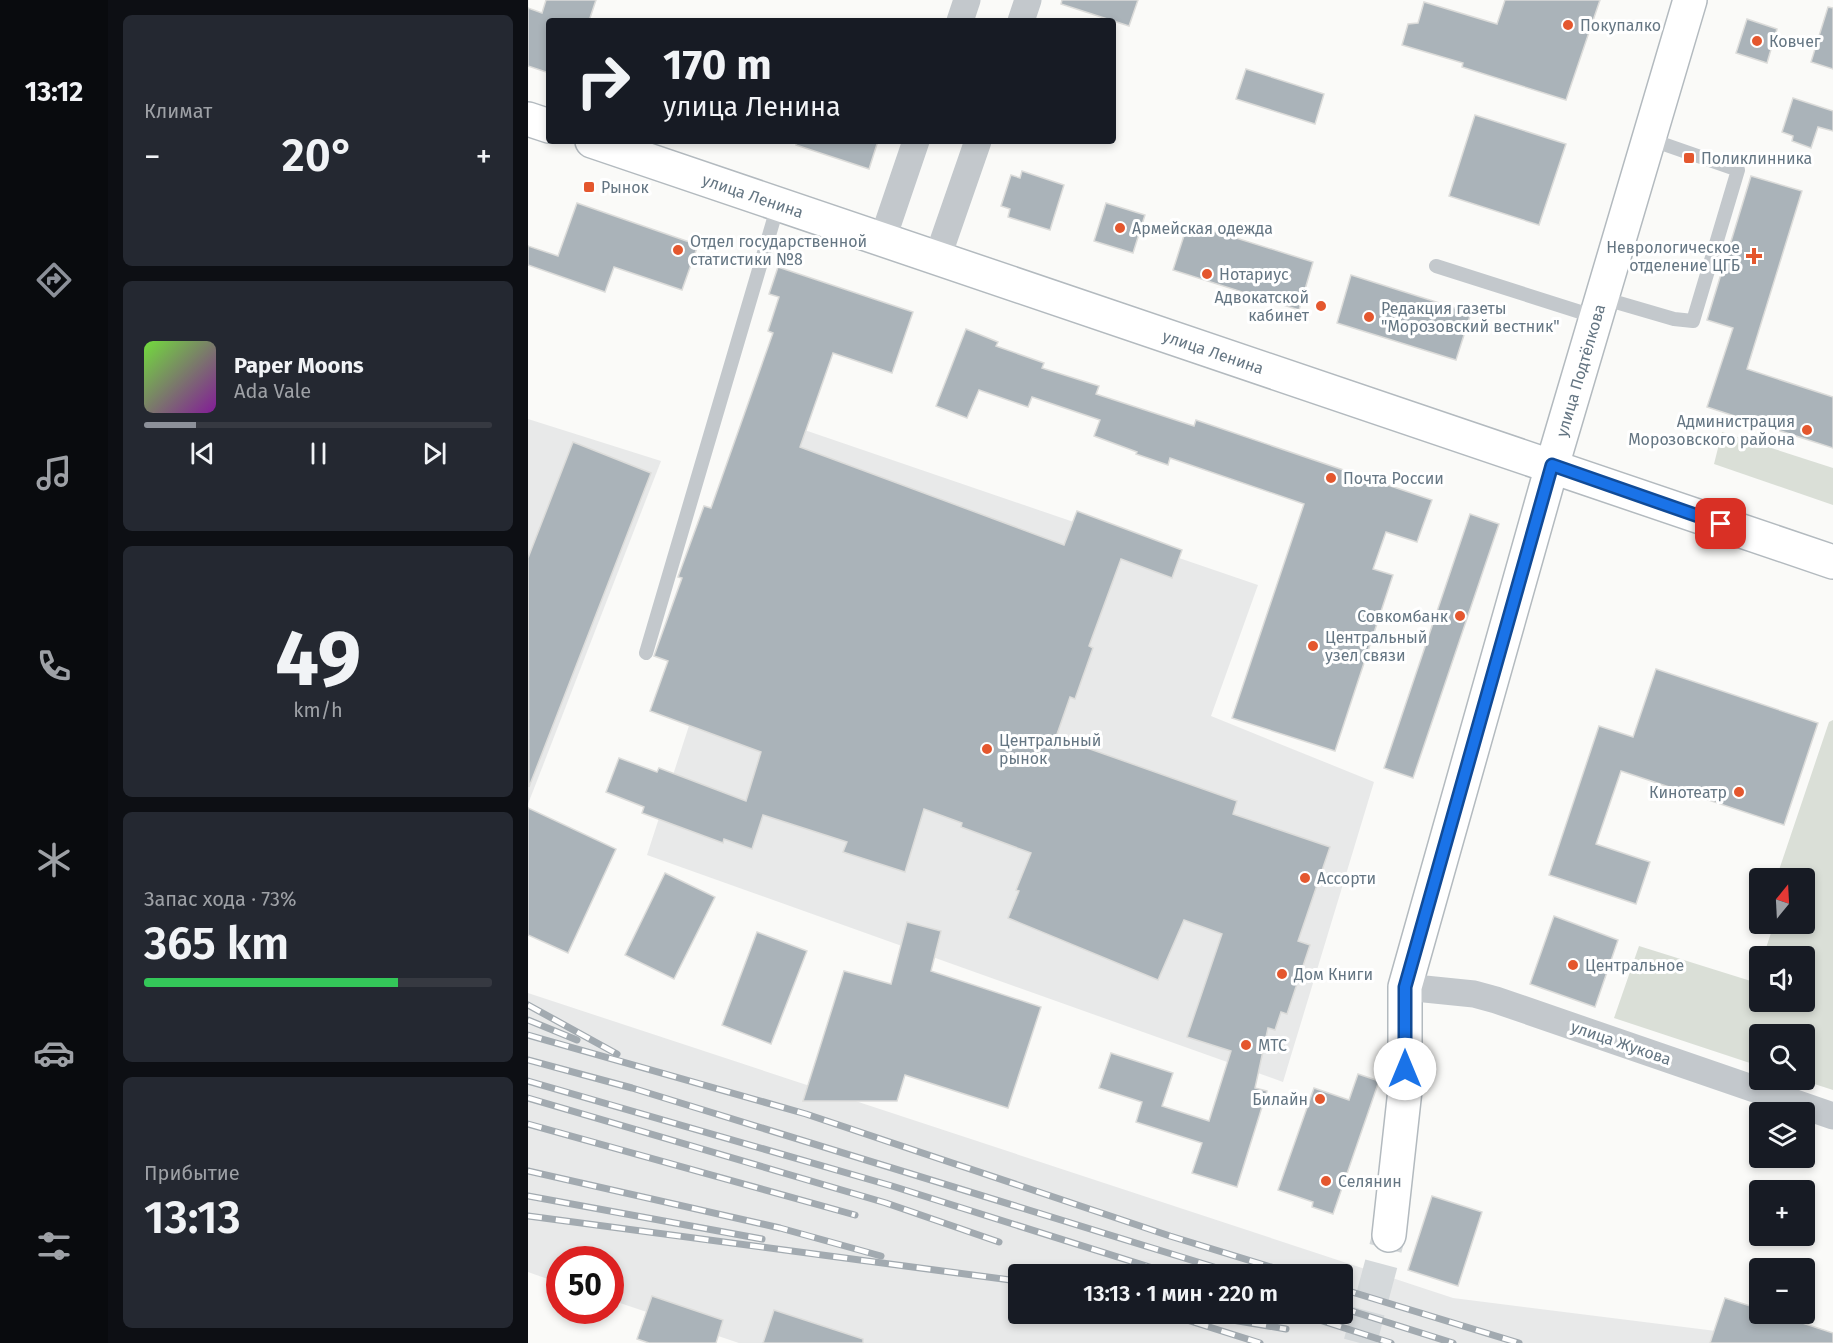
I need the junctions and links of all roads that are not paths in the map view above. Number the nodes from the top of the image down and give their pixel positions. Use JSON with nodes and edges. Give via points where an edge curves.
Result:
{"nodes":[{"id":1,"x":967,"y":0,"type":"edge"},
{"id":2,"x":1028,"y":0,"type":"edge"},
{"id":3,"x":1690,"y":0,"type":"edge"},
{"id":4,"x":961,"y":18,"type":"edge"},
{"id":5,"x":1022,"y":18,"type":"edge"},
{"id":6,"x":528,"y":119,"type":"edge"},
{"id":7,"x":546,"y":125,"type":"edge"},
{"id":8,"x":1649,"y":139,"type":"junction"},
{"id":9,"x":601,"y":144,"type":"edge"},
{"id":10,"x":915,"y":144,"type":"edge"},
{"id":11,"x":977,"y":144,"type":"edge"},
{"id":12,"x":778,"y":206,"type":"junction"},
{"id":13,"x":882,"y":241,"type":"junction"},
{"id":14,"x":937,"y":259,"type":"junction"},
{"id":15,"x":1436,"y":266,"type":"dead end"},
{"id":16,"x":1599,"y":307,"type":"junction"},
{"id":17,"x":1552,"y":465,"type":"junction"},
{"id":18,"x":1833,"y":562,"type":"edge"},
{"id":19,"x":646,"y":653,"type":"dead end"},
{"id":20,"x":1405,"y":987,"type":"junction"},
{"id":21,"x":1833,"y":1116,"type":"edge"},
{"id":22,"x":1389,"y":1235,"type":"tunnel mouth"}],
"edges":[{"from":1,"to":4,"type":"street"},
{"from":2,"to":5,"type":"street"},
{"from":3,"to":8,"type":"main road","name":"улица Подтёлкова"},
{"from":6,"to":7,"type":"main road"},
{"from":8,"to":16,"type":"main road","name":"улица Подтёлкова"},
{"from":8,"to":16,"type":"lane","via":[[1738,170],[1693,321]]},
{"from":9,"to":12,"type":"main road","name":"улица Ленина"},
{"from":10,"to":13,"type":"street"},
{"from":11,"to":14,"type":"street"},
{"from":12,"to":13,"type":"main road","name":"улица Ленина"},
{"from":12,"to":19,"type":"lane"},
{"from":13,"to":14,"type":"main road","name":"улица Ленина"},
{"from":14,"to":17,"type":"main road","name":"улица Ленина"},
{"from":15,"to":16,"type":"lane"},
{"from":16,"to":17,"type":"main road","name":"улица Подтёлкова"},
{"from":17,"to":18,"type":"main road","name":"улица Ленина"},
{"from":17,"to":20,"type":"main road","name":"улица Подтёлкова"},
{"from":20,"to":21,"type":"street","name":"улица Жукова","via":[[1496,1000]]},
{"from":20,"to":22,"type":"main road","name":"улица Подтёлкова","via":[[1405,1090]]}]}
